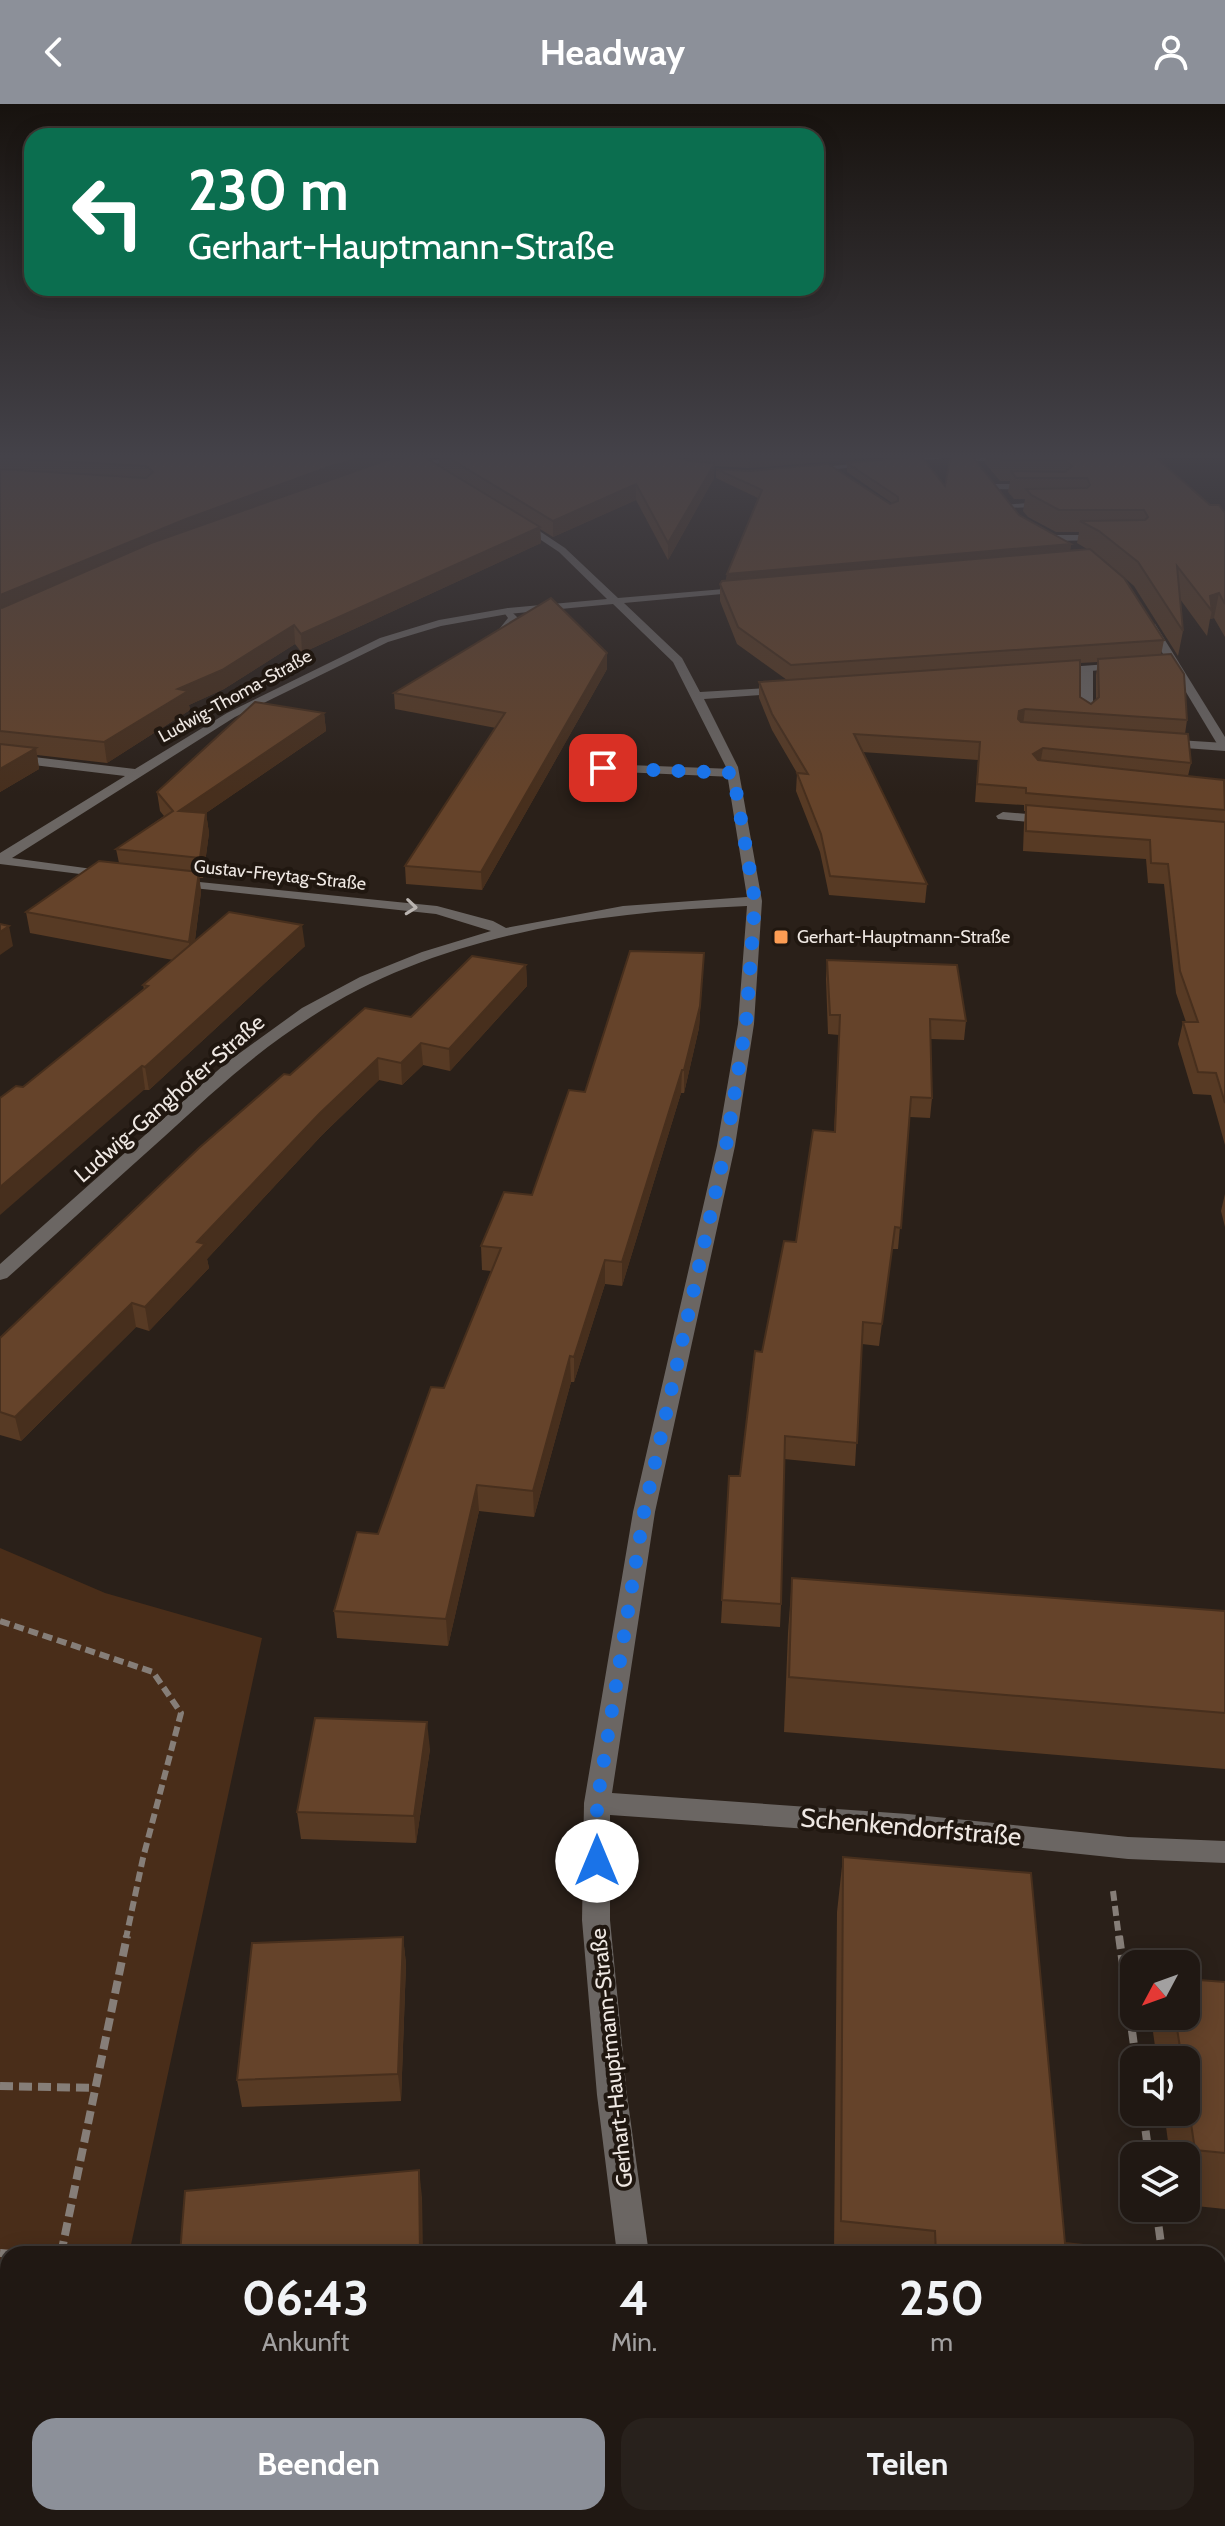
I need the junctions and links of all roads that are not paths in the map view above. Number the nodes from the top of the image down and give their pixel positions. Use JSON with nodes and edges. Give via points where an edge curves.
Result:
{"nodes":[{"id":1,"x":582,"y":568,"type":"edge"},
{"id":2,"x":759,"y":588,"type":"edge"},
{"id":3,"x":617,"y":600,"type":"junction"},
{"id":4,"x":508,"y":611,"type":"junction"},
{"id":5,"x":1143,"y":614,"type":"edge"},
{"id":6,"x":477,"y":652,"type":"edge"},
{"id":7,"x":1174,"y":663,"type":"junction"},
{"id":8,"x":1159,"y":664,"type":"edge"},
{"id":9,"x":1130,"y":666,"type":"edge"},
{"id":10,"x":1087,"y":669,"type":"junction"},
{"id":11,"x":1040,"y":672,"type":"edge"},
{"id":12,"x":807,"y":688,"type":"edge"},
{"id":13,"x":699,"y":696,"type":"junction"},
{"id":14,"x":1087,"y":714,"type":"edge"},
{"id":15,"x":1147,"y":742,"type":"edge"},
{"id":16,"x":1225,"y":747,"type":"edge"},
{"id":17,"x":0,"y":757,"type":"edge"},
{"id":18,"x":603,"y":768,"type":"dead end"},
{"id":19,"x":134,"y":773,"type":"junction"},
{"id":20,"x":733,"y":773,"type":"junction"},
{"id":21,"x":1003,"y":816,"type":"dead end"},
{"id":22,"x":1066,"y":821,"type":"edge"},
{"id":23,"x":0,"y":860,"type":"edge"},
{"id":24,"x":120,"y":876,"type":"edge"},
{"id":25,"x":152,"y":880,"type":"edge"},
{"id":26,"x":755,"y":901,"type":"junction"},
{"id":27,"x":505,"y":933,"type":"junction"},
{"id":28,"x":0,"y":1274,"type":"edge"},
{"id":29,"x":597,"y":1803,"type":"junction"},
{"id":30,"x":1225,"y":1852,"type":"edge"},
{"id":31,"x":632,"y":2246,"type":"edge"}],
"edges":[{"from":1,"to":3,"type":"street","name":"Gerhart-Hauptmann-Straße"},
{"from":2,"to":3,"type":"street","name":"Ludwig-Thoma-Straße"},
{"from":3,"to":4,"type":"street","name":"Ludwig-Thoma-Straße"},
{"from":3,"to":13,"type":"street","name":"Gerhart-Hauptmann-Straße","via":[[678,660]]},
{"from":4,"to":6,"type":"street","via":[[513,618],[510,627]]},
{"from":4,"to":19,"type":"street","name":"Ludwig-Thoma-Straße","via":[[439,623],[361,650],[231,715]]},
{"from":5,"to":7,"type":"street"},
{"from":7,"to":8,"type":"street"},
{"from":7,"to":16,"type":"street"},
{"from":9,"to":10,"type":"street"},
{"from":10,"to":11,"type":"street"},
{"from":10,"to":14,"type":"street"},
{"from":12,"to":13,"type":"street"},
{"from":13,"to":20,"type":"street","name":"Gerhart-Hauptmann-Straße"},
{"from":15,"to":16,"type":"street"},
{"from":17,"to":19,"type":"street"},
{"from":18,"to":20,"type":"street"},
{"from":19,"to":23,"type":"street","name":"Ludwig-Thoma-Straße"},
{"from":20,"to":26,"type":"street","name":"Gerhart-Hauptmann-Straße"},
{"from":21,"to":22,"type":"street"},
{"from":23,"to":24,"type":"street"},
{"from":25,"to":27,"type":"street","name":"Gustav-Freytag-Straße","one_way":true,"via":[[437,910]]},
{"from":26,"to":27,"type":"street","name":"Ludwig-Ganghofer-Straße","via":[[637,910]]},
{"from":26,"to":29,"type":"street","name":"Gerhart-Hauptmann-Straße","via":[[746,1024],[726,1146],[644,1512]]},
{"from":27,"to":28,"type":"street","name":"Ludwig-Ganghofer-Straße","via":[[394,969],[252,1049]]},
{"from":29,"to":30,"type":"street","name":"Schenkendorfstraße"},
{"from":29,"to":31,"type":"street","name":"Gerhart-Hauptmann-Straße","via":[[596,1920]]}]}
